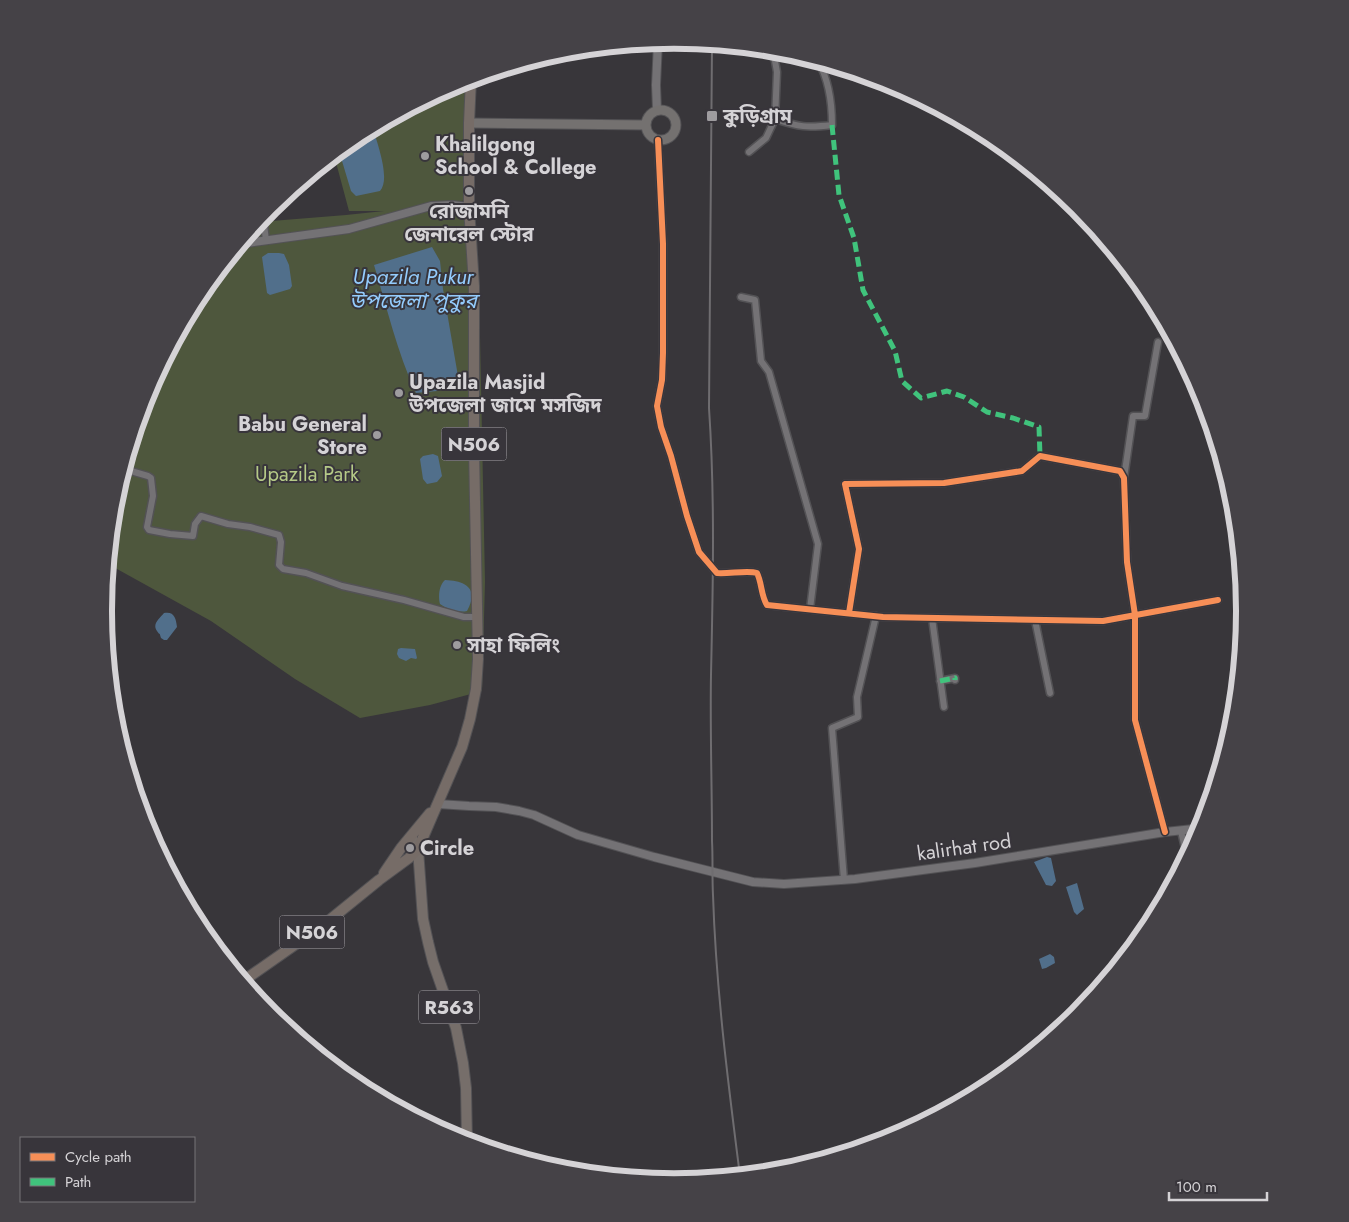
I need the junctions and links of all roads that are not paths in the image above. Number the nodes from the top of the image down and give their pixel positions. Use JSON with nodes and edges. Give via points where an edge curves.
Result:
{"nodes":[{"id":1,"x":658,"y":49,"type":"edge"},
{"id":2,"x":775,"y":58,"type":"edge"},
{"id":3,"x":821,"y":68,"type":"edge"},
{"id":4,"x":471,"y":88,"type":"edge"},
{"id":5,"x":657,"y":110,"type":"junction"},
{"id":6,"x":775,"y":119,"type":"junction"},
{"id":7,"x":469,"y":123,"type":"junction"},
{"id":8,"x":646,"y":125,"type":"junction"},
{"id":9,"x":658,"y":140,"type":"junction"},
{"id":10,"x":749,"y":152,"type":"dead end"},
{"id":11,"x":469,"y":207,"type":"junction"},
{"id":12,"x":264,"y":227,"type":"edge"},
{"id":13,"x":266,"y":240,"type":"junction"},
{"id":14,"x":250,"y":242,"type":"edge"},
{"id":15,"x":741,"y":296,"type":"dead end"},
{"id":16,"x":1158,"y":342,"type":"dead end"},
{"id":17,"x":130,"y":471,"type":"edge"},
{"id":18,"x":1124,"y":478,"type":"junction"},
{"id":19,"x":1218,"y":600,"type":"dead end"},
{"id":20,"x":810,"y":609,"type":"junction"},
{"id":21,"x":849,"y":613,"type":"junction"},
{"id":22,"x":1136,"y":615,"type":"junction"},
{"id":23,"x":876,"y":616,"type":"junction"},
{"id":24,"x":478,"y":617,"type":"junction"},
{"id":25,"x":932,"y":618,"type":"junction"},
{"id":26,"x":1035,"y":620,"type":"junction"},
{"id":27,"x":955,"y":680,"type":"dead end"},
{"id":28,"x":940,"y":681,"type":"junction"},
{"id":29,"x":1050,"y":693,"type":"dead end"},
{"id":30,"x":944,"y":707,"type":"dead end"},
{"id":31,"x":438,"y":804,"type":"junction"},
{"id":32,"x":1192,"y":829,"type":"edge"},
{"id":33,"x":1181,"y":831,"type":"junction"},
{"id":34,"x":1165,"y":832,"type":"junction"},
{"id":35,"x":411,"y":836,"type":"junction"},
{"id":36,"x":1185,"y":847,"type":"edge"},
{"id":37,"x":401,"y":848,"type":"junction"},
{"id":38,"x":418,"y":849,"type":"junction"},
{"id":39,"x":409,"y":858,"type":"junction"},
{"id":40,"x":420,"y":874,"type":"junction"},
{"id":41,"x":379,"y":880,"type":"junction"},
{"id":42,"x":844,"y":880,"type":"junction"},
{"id":43,"x":248,"y":977,"type":"edge"},
{"id":44,"x":467,"y":1133,"type":"edge"}],
"edges":[{"from":1,"to":5,"type":"street"},
{"from":2,"to":6,"type":"street"},
{"from":3,"to":6,"type":"street","via":[[829,87],[832,125],[796,126]]},
{"from":4,"to":7,"type":"highway","number":"N506"},
{"from":5,"to":8,"type":"main road","via":[[649,116]]},
{"from":5,"to":9,"type":"main road","via":[[671,113],[676,127],[672,136]]},
{"from":6,"to":10,"type":"street","via":[[766,138]]},
{"from":7,"to":8,"type":"main road"},
{"from":7,"to":11,"type":"highway","number":"N506"},
{"from":8,"to":9,"type":"main road"},
{"from":9,"to":20,"type":"street","via":[[663,244],[663,354],[657,406],[687,516],[699,552],[717,573],[757,573],[766,605]]},
{"from":11,"to":13,"type":"street","via":[[432,206],[349,229]]},
{"from":11,"to":24,"type":"highway","number":"N506","via":[[474,286]]},
{"from":12,"to":13,"type":"street"},
{"from":13,"to":14,"type":"street"},
{"from":15,"to":20,"type":"street","via":[[755,300],[761,360],[770,372],[818,544]]},
{"from":16,"to":18,"type":"street","via":[[1145,416],[1133,416]]},
{"from":17,"to":24,"type":"street","via":[[151,478],[153,496],[146,527],[149,530],[193,536],[195,524],[201,516],[270,532],[279,535],[279,565],[283,568],[464,617]]},
{"from":18,"to":21,"type":"street","via":[[1120,471],[1040,456],[1022,471],[944,483],[845,484],[859,549]]},
{"from":18,"to":22,"type":"street","via":[[1127,562]]},
{"from":19,"to":22,"type":"street"},
{"from":20,"to":21,"type":"street"},
{"from":21,"to":23,"type":"street"},
{"from":22,"to":26,"type":"street","via":[[1103,621]]},
{"from":22,"to":34,"type":"street","via":[[1135,720]]},
{"from":23,"to":25,"type":"street"},
{"from":23,"to":42,"type":"street","via":[[857,697],[858,717],[832,728]]},
{"from":24,"to":31,"type":"highway","number":"N506","via":[[476,688],[470,719]]},
{"from":25,"to":26,"type":"street"},
{"from":25,"to":28,"type":"street"},
{"from":26,"to":29,"type":"street"},
{"from":27,"to":28,"type":"street"},
{"from":28,"to":30,"type":"street"},
{"from":31,"to":35,"type":"highway","number":"N506"},
{"from":31,"to":38,"type":"highway","number":"N506"},
{"from":31,"to":42,"type":"street","name":"kalirhat rod","via":[[496,807],[526,813],[578,836],[753,882],[784,884]]},
{"from":32,"to":33,"type":"street","name":"kalirhat rod"},
{"from":33,"to":34,"type":"street","name":"kalirhat rod"},
{"from":33,"to":36,"type":"street"},
{"from":34,"to":42,"type":"street","name":"kalirhat rod","via":[[975,863]]},
{"from":35,"to":37,"type":"highway","number":"N506"},
{"from":35,"to":38,"type":"main road","number":"R563"},
{"from":37,"to":39,"type":"main road","number":"R563"},
{"from":37,"to":41,"type":"highway","number":"N506"},
{"from":38,"to":39,"type":"highway","number":"N506"},
{"from":38,"to":40,"type":"main road","number":"R563"},
{"from":39,"to":40,"type":"main road","number":"R563"},
{"from":39,"to":41,"type":"highway","number":"N506"},
{"from":40,"to":44,"type":"main road","number":"R563","via":[[428,942],[456,1028],[465,1075]]},
{"from":41,"to":43,"type":"highway","number":"N506"}]}
